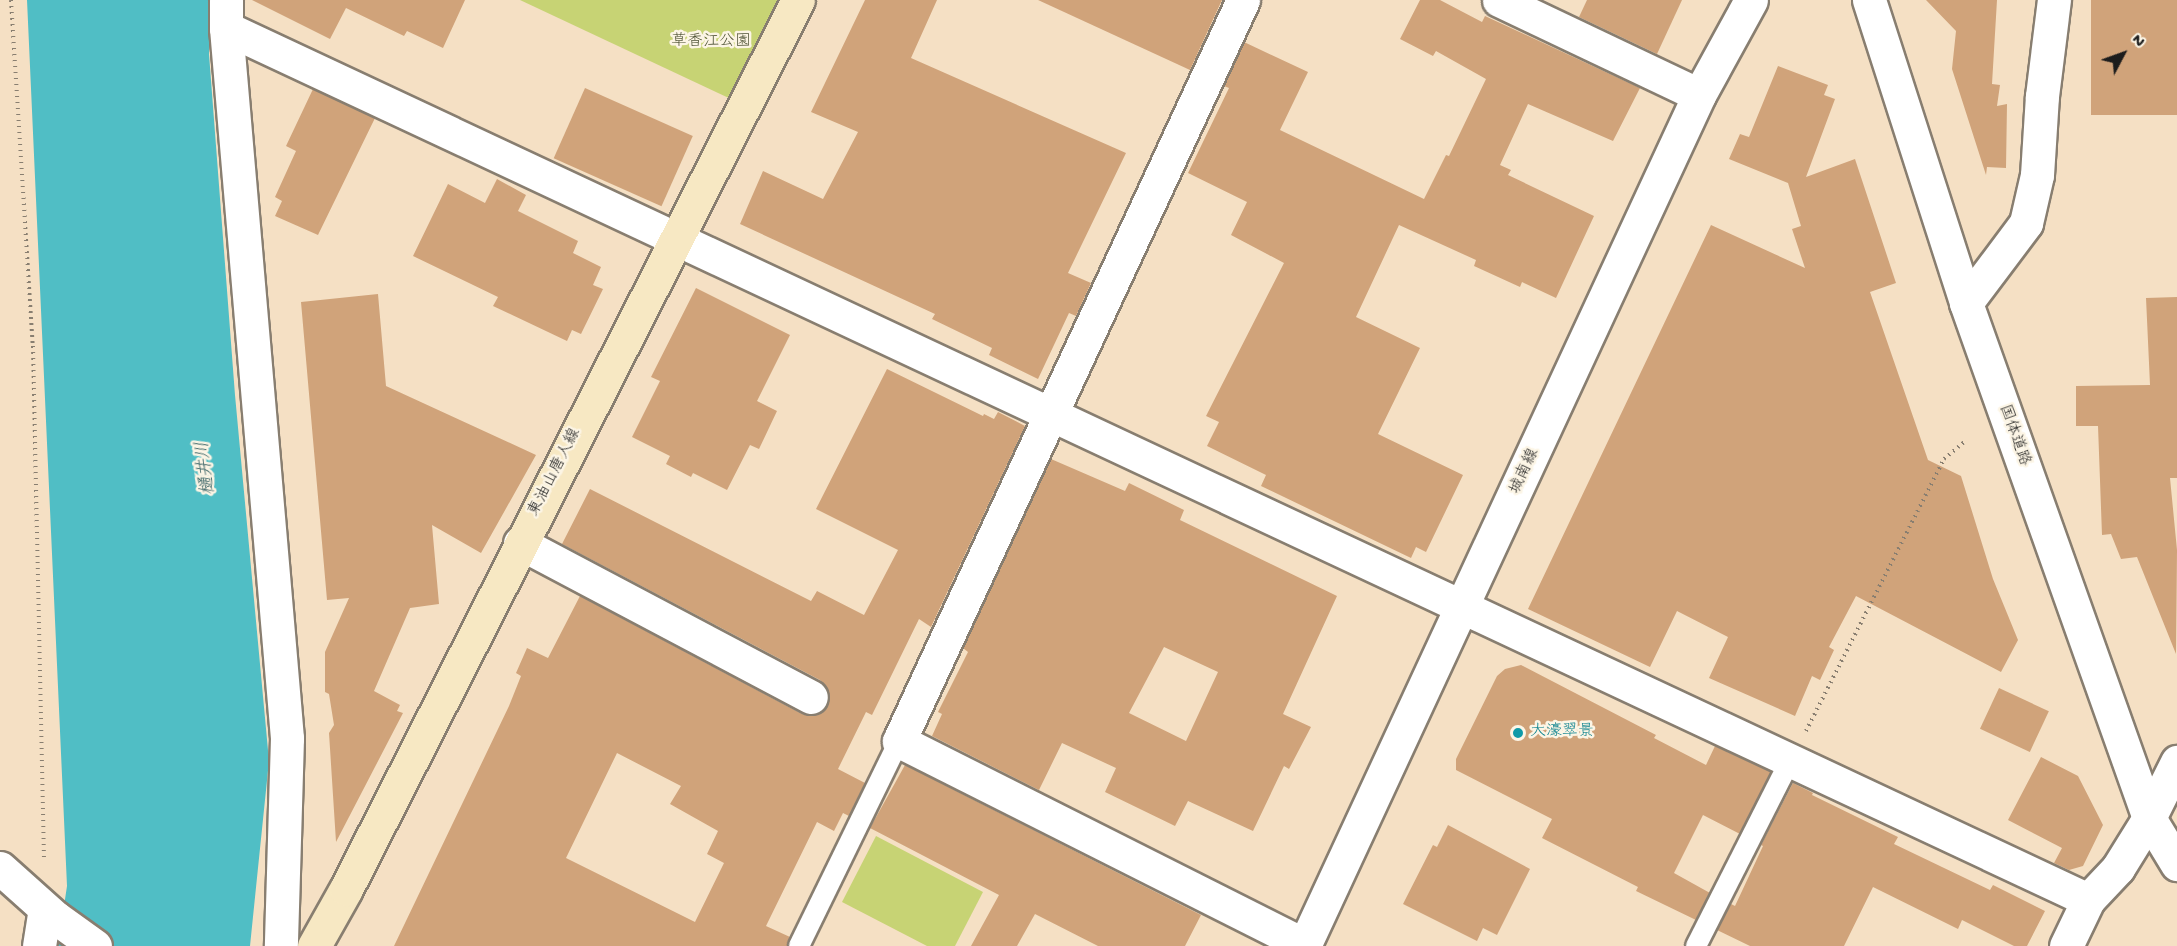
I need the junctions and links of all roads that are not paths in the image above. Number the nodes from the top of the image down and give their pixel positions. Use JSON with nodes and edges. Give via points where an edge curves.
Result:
{"nodes":[{"id":1,"x":798,"y":0,"type":"edge"},
{"id":2,"x":1243,"y":0,"type":"edge"},
{"id":3,"x":1499,"y":0,"type":"edge"},
{"id":4,"x":1751,"y":0,"type":"edge"},
{"id":5,"x":1869,"y":0,"type":"edge"},
{"id":6,"x":2054,"y":0,"type":"edge"},
{"id":7,"x":226,"y":14,"type":"edge"},
{"id":8,"x":1699,"y":94,"type":"junction"},
{"id":9,"x":675,"y":238,"type":"junction"},
{"id":10,"x":1966,"y":303,"type":"junction"},
{"id":11,"x":1049,"y":413,"type":"junction"},
{"id":12,"x":520,"y":543,"type":"junction"},
{"id":13,"x":1463,"y":608,"type":"junction"},
{"id":14,"x":811,"y":697,"type":"dead end"},
{"id":15,"x":899,"y":741,"type":"junction"},
{"id":16,"x":1790,"y":761,"type":"junction"},
{"id":17,"x":2177,"y":762,"type":"edge"},
{"id":18,"x":2149,"y":818,"type":"junction"},
{"id":19,"x":2177,"y":864,"type":"edge"},
{"id":20,"x":0,"y":868,"type":"edge"},
{"id":21,"x":2088,"y":900,"type":"junction"},
{"id":22,"x":51,"y":913,"type":"junction"},
{"id":23,"x":1305,"y":945,"type":"edge"},
{"id":24,"x":39,"y":946,"type":"edge"},
{"id":25,"x":95,"y":946,"type":"edge"},
{"id":26,"x":281,"y":946,"type":"edge"},
{"id":27,"x":314,"y":946,"type":"edge"},
{"id":28,"x":799,"y":946,"type":"edge"},
{"id":29,"x":1696,"y":946,"type":"edge"},
{"id":30,"x":2066,"y":946,"type":"edge"}],
"edges":[{"from":1,"to":9,"type":"main road","name":"東油山唐人線"},
{"from":2,"to":11,"type":"street"},
{"from":3,"to":8,"type":"street"},
{"from":4,"to":8,"type":"street","name":"城南線"},
{"from":5,"to":10,"type":"street","name":"国体道路"},
{"from":6,"to":10,"type":"street","via":[[2037,175],[2026,223]]},
{"from":7,"to":9,"type":"street"},
{"from":7,"to":26,"type":"street","via":[[287,738]]},
{"from":8,"to":13,"type":"street","name":"城南線"},
{"from":9,"to":11,"type":"street"},
{"from":9,"to":12,"type":"main road","name":"東油山唐人線"},
{"from":10,"to":18,"type":"street","name":"国体道路"},
{"from":11,"to":13,"type":"street"},
{"from":11,"to":15,"type":"street"},
{"from":12,"to":14,"type":"street"},
{"from":12,"to":27,"type":"main road","name":"東油山唐人線"},
{"from":13,"to":16,"type":"street"},
{"from":13,"to":23,"type":"street","name":"城南線"},
{"from":15,"to":23,"type":"street"},
{"from":15,"to":28,"type":"lane"},
{"from":16,"to":21,"type":"street"},
{"from":16,"to":29,"type":"lane"},
{"from":17,"to":18,"type":"street"},
{"from":18,"to":19,"type":"street","name":"国体道路"},
{"from":18,"to":21,"type":"street","via":[[2118,868]]},
{"from":20,"to":22,"type":"street"},
{"from":21,"to":30,"type":"street"},
{"from":22,"to":24,"type":"street"},
{"from":22,"to":25,"type":"street"}]}
